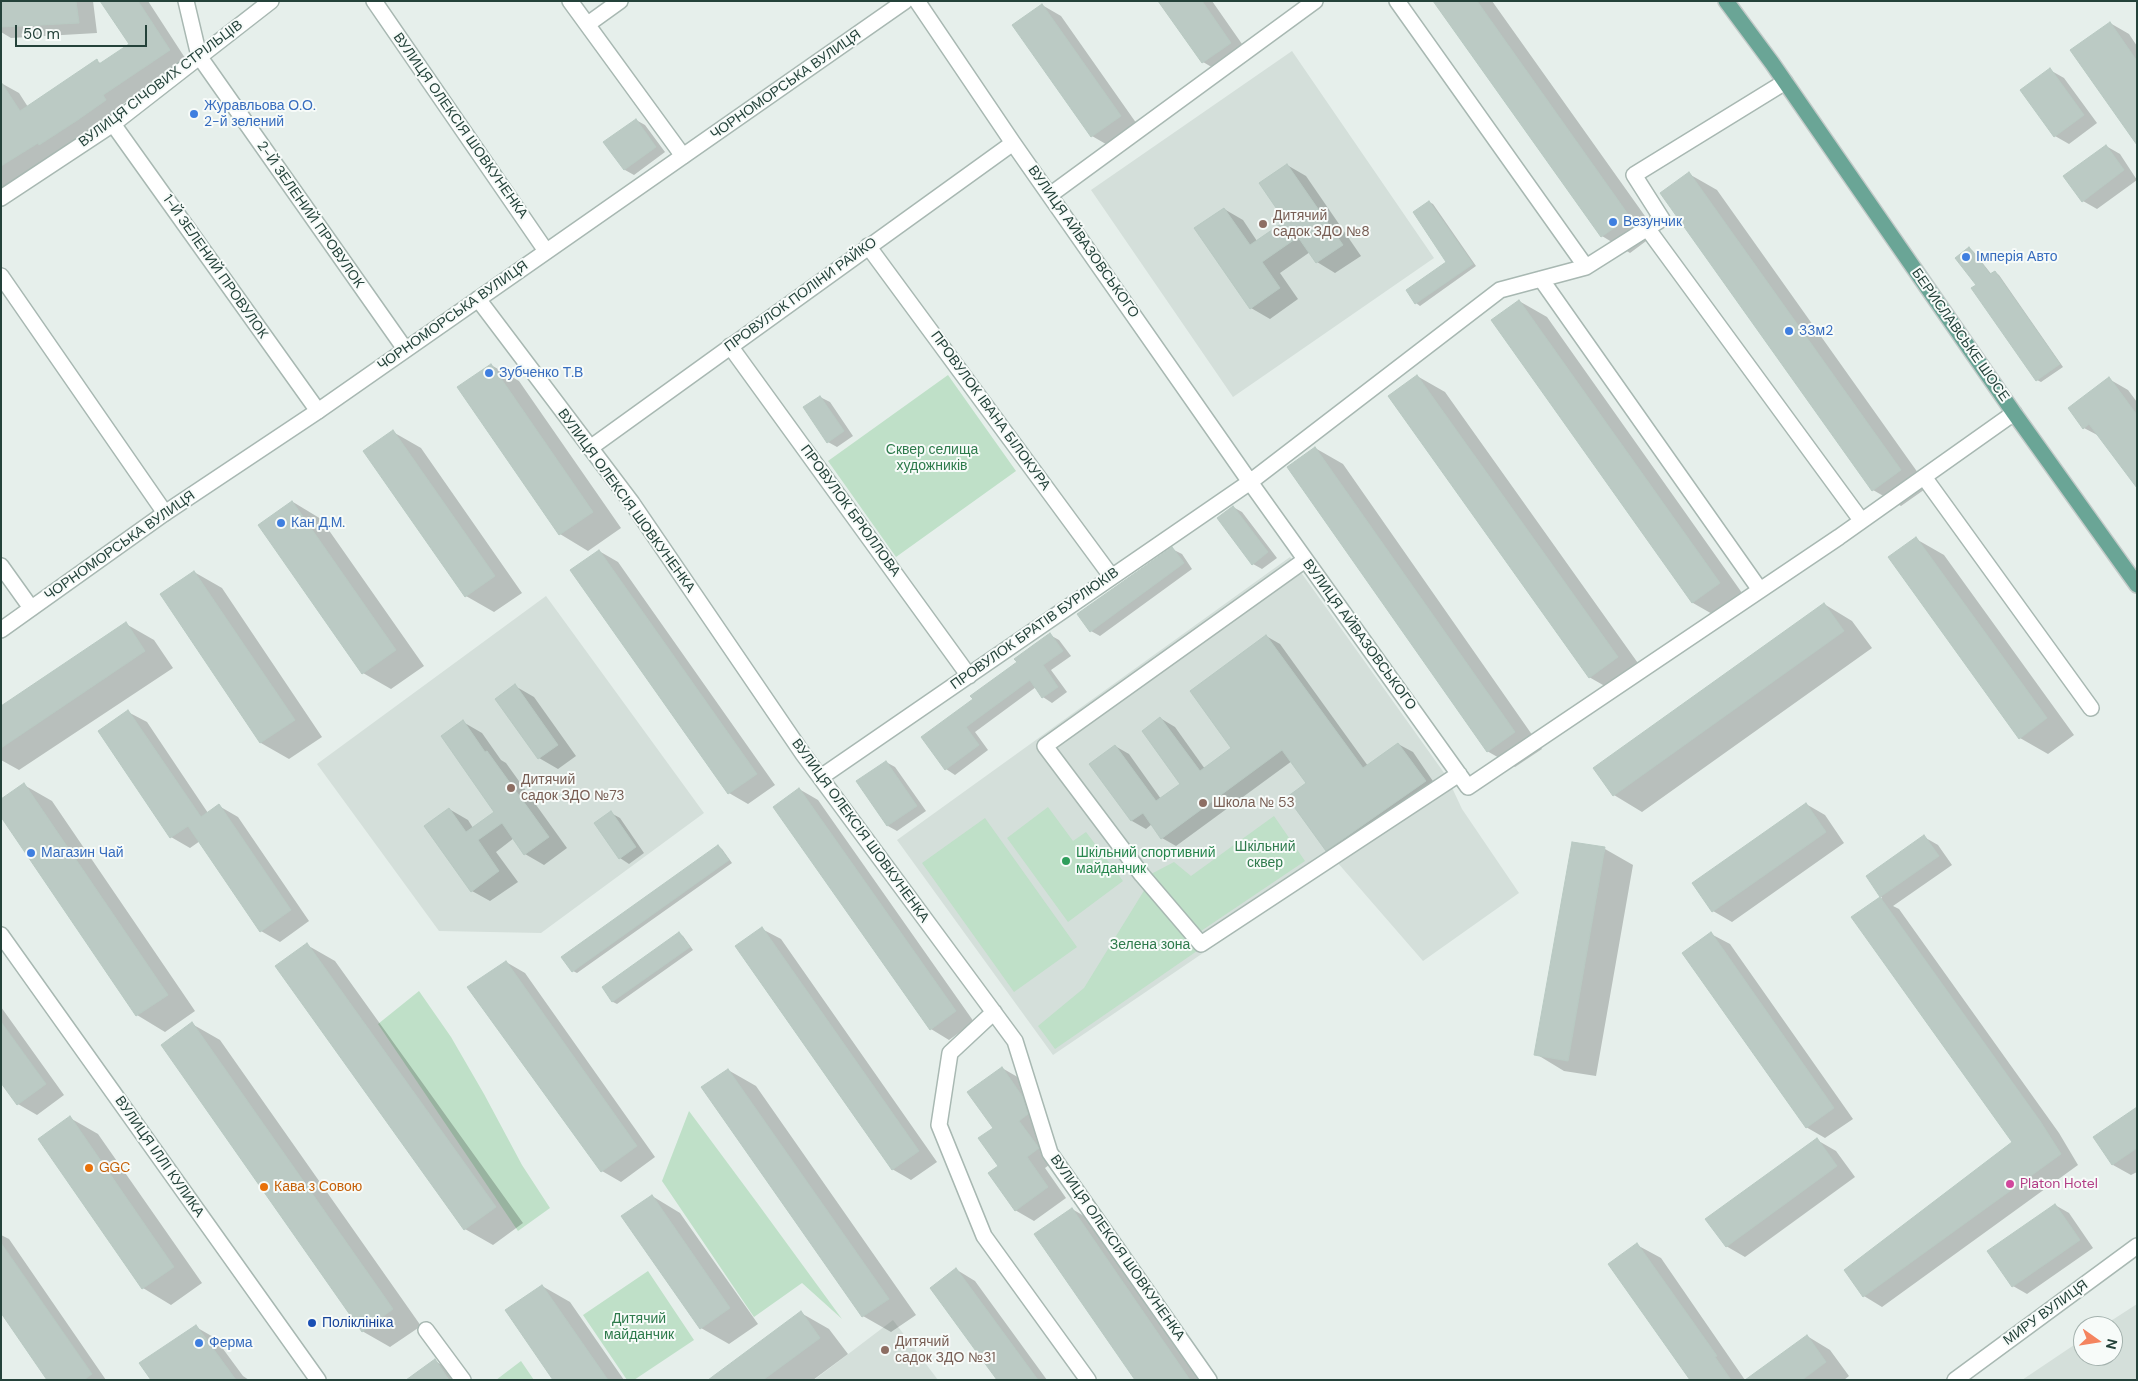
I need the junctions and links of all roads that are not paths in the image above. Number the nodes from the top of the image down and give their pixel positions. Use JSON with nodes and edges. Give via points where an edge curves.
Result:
{"nodes":[{"id":1,"x":186,"y":1,"type":"edge"},
{"id":2,"x":271,"y":1,"type":"edge"},
{"id":3,"x":374,"y":1,"type":"edge"},
{"id":4,"x":570,"y":1,"type":"edge"},
{"id":5,"x":620,"y":1,"type":"edge"},
{"id":6,"x":905,"y":1,"type":"edge"},
{"id":7,"x":917,"y":1,"type":"edge"},
{"id":8,"x":1315,"y":1,"type":"edge"},
{"id":9,"x":1397,"y":1,"type":"edge"},
{"id":10,"x":1726,"y":1,"type":"edge"},
{"id":11,"x":588,"y":24,"type":"junction"},
{"id":12,"x":199,"y":56,"type":"junction"},
{"id":13,"x":1785,"y":82,"type":"junction"},
{"id":14,"x":113,"y":124,"type":"junction"},
{"id":15,"x":1014,"y":143,"type":"junction"},
{"id":16,"x":683,"y":156,"type":"junction"},
{"id":17,"x":1050,"y":195,"type":"junction"},
{"id":18,"x":1,"y":198,"type":"edge"},
{"id":19,"x":1647,"y":228,"type":"junction"},
{"id":20,"x":868,"y":246,"type":"junction"},
{"id":21,"x":546,"y":251,"type":"junction"},
{"id":22,"x":1586,"y":267,"type":"junction"},
{"id":23,"x":1,"y":276,"type":"edge"},
{"id":24,"x":1540,"y":279,"type":"junction"},
{"id":25,"x":478,"y":299,"type":"junction"},
{"id":26,"x":730,"y":346,"type":"junction"},
{"id":27,"x":405,"y":349,"type":"junction"},
{"id":28,"x":318,"y":411,"type":"junction"},
{"id":29,"x":2014,"y":413,"type":"junction"},
{"id":30,"x":590,"y":448,"type":"junction"},
{"id":31,"x":1924,"y":477,"type":"junction"},
{"id":32,"x":1250,"y":482,"type":"junction"},
{"id":33,"x":166,"y":513,"type":"junction"},
{"id":34,"x":1861,"y":520,"type":"junction"},
{"id":35,"x":1305,"y":560,"type":"junction"},
{"id":36,"x":1,"y":566,"type":"edge"},
{"id":37,"x":1112,"y":576,"type":"junction"},
{"id":38,"x":2137,"y":585,"type":"edge"},
{"id":39,"x":1760,"y":590,"type":"junction"},
{"id":40,"x":31,"y":608,"type":"junction"},
{"id":41,"x":1,"y":630,"type":"edge"},
{"id":42,"x":969,"y":676,"type":"junction"},
{"id":43,"x":2091,"y":708,"type":"dead end"},
{"id":44,"x":1459,"y":774,"type":"junction"},
{"id":45,"x":821,"y":777,"type":"junction"},
{"id":46,"x":1,"y":935,"type":"edge"},
{"id":47,"x":994,"y":1012,"type":"junction"},
{"id":48,"x":2137,"y":1246,"type":"edge"},
{"id":49,"x":426,"y":1330,"type":"dead end"},
{"id":50,"x":318,"y":1380,"type":"edge"},
{"id":51,"x":463,"y":1380,"type":"edge"},
{"id":52,"x":1088,"y":1380,"type":"edge"},
{"id":53,"x":1210,"y":1380,"type":"edge"},
{"id":54,"x":1955,"y":1380,"type":"edge"}],
"edges":[{"from":1,"to":12,"type":"street"},
{"from":2,"to":12,"type":"street","name":"ВУЛИЦЯ СІЧОВИХ СТРІЛЬЦІВ"},
{"from":3,"to":21,"type":"street","name":"ВУЛИЦЯ ОЛЕКСІЯ ШОВКУНЕНКА"},
{"from":4,"to":11,"type":"street"},
{"from":5,"to":11,"type":"street"},
{"from":6,"to":16,"type":"street","name":"ЧОРНОМОРСЬКА ВУЛИЦЯ"},
{"from":7,"to":15,"type":"street","name":"ВУЛИЦЯ АЙВАЗОВСЬКОГО"},
{"from":8,"to":17,"type":"street"},
{"from":9,"to":22,"type":"street"},
{"from":10,"to":13,"type":"main road","name":"БЕРИСЛАВСЬКЕ ШОСЕ"},
{"from":11,"to":16,"type":"street"},
{"from":12,"to":14,"type":"street","name":"ВУЛИЦЯ СІЧОВИХ СТРІЛЬЦІВ"},
{"from":12,"to":27,"type":"street","name":"2-Й ЗЕЛЕНИЙ ПРОВУЛОК"},
{"from":13,"to":19,"type":"street","via":[[1634,175],[1662,219]]},
{"from":13,"to":29,"type":"main road","name":"БЕРИСЛАВСЬКЕ ШОСЕ"},
{"from":14,"to":18,"type":"street","name":"ВУЛИЦЯ СІЧОВИХ СТРІЛЬЦІВ"},
{"from":14,"to":28,"type":"street","name":"1-Й ЗЕЛЕНИЙ ПРОВУЛОК"},
{"from":15,"to":17,"type":"street","name":"ВУЛИЦЯ АЙВАЗОВСЬКОГО"},
{"from":15,"to":20,"type":"street","name":"ПРОВУЛОК ПОЛІНИ РАЙКО"},
{"from":16,"to":21,"type":"street","name":"ЧОРНОМОРСЬКА ВУЛИЦЯ"},
{"from":17,"to":32,"type":"street","name":"ВУЛИЦЯ АЙВАЗОВСЬКОГО"},
{"from":19,"to":22,"type":"street"},
{"from":19,"to":34,"type":"street"},
{"from":20,"to":26,"type":"street","name":"ПРОВУЛОК ПОЛІНИ РАЙКО"},
{"from":20,"to":37,"type":"street","name":"ПРОВУЛОК ІВАНА БІЛОКУРА"},
{"from":21,"to":25,"type":"street","name":"ЧОРНОМОРСЬКА ВУЛИЦЯ"},
{"from":22,"to":24,"type":"street"},
{"from":23,"to":33,"type":"street"},
{"from":24,"to":32,"type":"street","via":[[1500,290]]},
{"from":24,"to":39,"type":"street"},
{"from":25,"to":27,"type":"street","name":"ЧОРНОМОРСЬКА ВУЛИЦЯ"},
{"from":25,"to":30,"type":"street","name":"ВУЛИЦЯ ОЛЕКСІЯ ШОВКУНЕНКА"},
{"from":26,"to":30,"type":"street","name":"ПРОВУЛОК ПОЛІНИ РАЙКО"},
{"from":26,"to":42,"type":"street","name":"ПРОВУЛОК БРЮЛЛОВА"},
{"from":27,"to":28,"type":"street","name":"ЧОРНОМОРСЬКА ВУЛИЦЯ"},
{"from":28,"to":33,"type":"street","name":"ЧОРНОМОРСЬКА ВУЛИЦЯ"},
{"from":29,"to":31,"type":"street"},
{"from":29,"to":38,"type":"main road","name":"БЕРИСЛАВСЬКЕ ШОСЕ"},
{"from":30,"to":45,"type":"street","name":"ВУЛИЦЯ ОЛЕКСІЯ ШОВКУНЕНКА","via":[[632,503]]},
{"from":31,"to":34,"type":"street"},
{"from":31,"to":43,"type":"street"},
{"from":32,"to":35,"type":"street","name":"ВУЛИЦЯ АЙВАЗОВСЬКОГО"},
{"from":32,"to":37,"type":"street","name":"ПРОВУЛОК БРАТІВ БУРЛЮКІВ"},
{"from":33,"to":40,"type":"street","name":"ЧОРНОМОРСЬКА ВУЛИЦЯ"},
{"from":34,"to":39,"type":"street"},
{"from":35,"to":44,"type":"street","name":"ВУЛИЦЯ АЙВАЗОВСЬКОГО"},
{"from":35,"to":44,"type":"street","via":[[1045,746],[1142,875],[1201,944]]},
{"from":36,"to":40,"type":"street"},
{"from":37,"to":42,"type":"street","name":"ПРОВУЛОК БРАТІВ БУРЛЮКІВ"},
{"from":39,"to":44,"type":"street","name":"ВУЛИЦЯ АЙВАЗОВСЬКОГО","via":[[1468,787]]},
{"from":40,"to":41,"type":"street","name":"ЧОРНОМОРСЬКА ВУЛИЦЯ"},
{"from":42,"to":45,"type":"street","name":"ПРОВУЛОК БРАТІВ БУРЛЮКІВ"},
{"from":45,"to":47,"type":"street","name":"ВУЛИЦЯ ОЛЕКСІЯ ШОВКУНЕНКА"},
{"from":46,"to":50,"type":"street","name":"ВУЛИЦЯ ІЛЛІ КУЛИКА"},
{"from":47,"to":52,"type":"street","via":[[950,1053],[939,1125],[984,1236]]},
{"from":47,"to":53,"type":"street","name":"ВУЛИЦЯ ОЛЕКСІЯ ШОВКУНЕНКА","via":[[1015,1041],[1050,1154]]},
{"from":48,"to":54,"type":"street","name":"МИРУ ВУЛИЦЯ"},
{"from":49,"to":51,"type":"street"}]}
